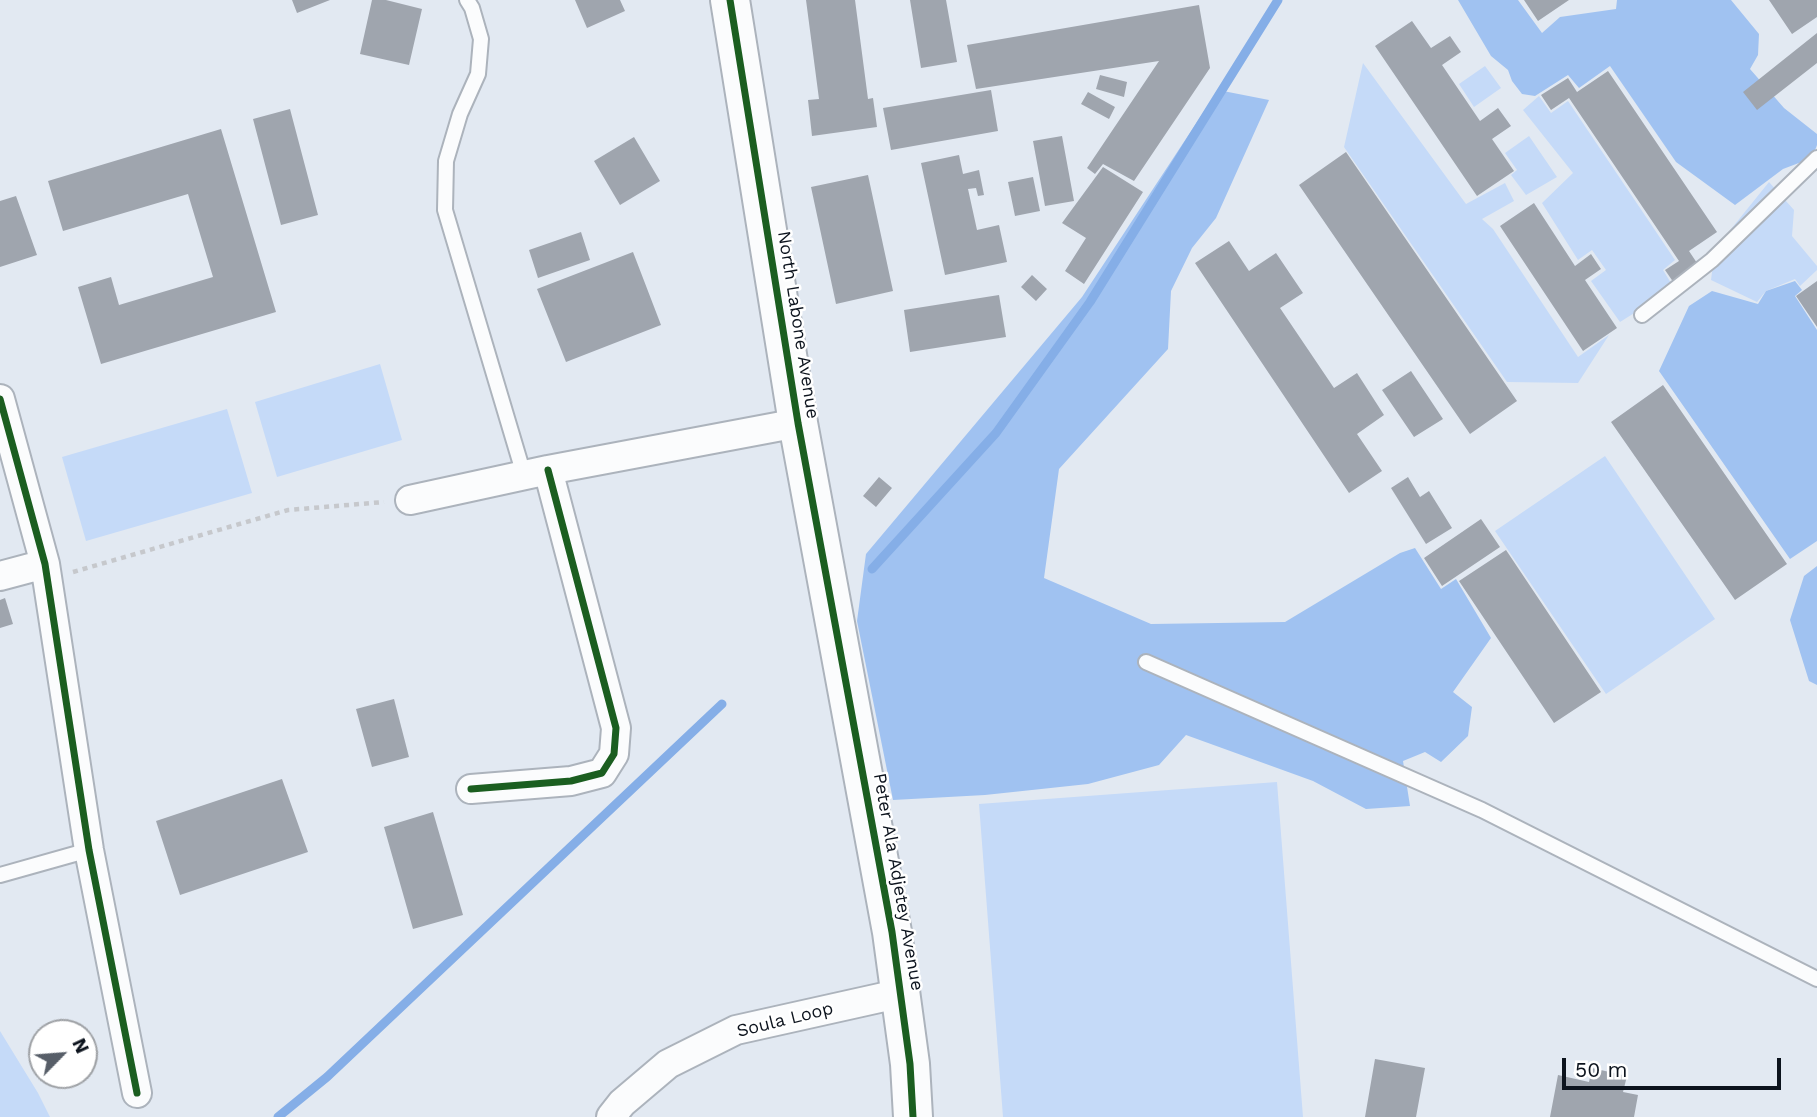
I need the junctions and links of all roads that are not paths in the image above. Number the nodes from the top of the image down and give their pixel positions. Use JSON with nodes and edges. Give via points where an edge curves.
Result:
{"nodes":[{"id":1,"x":467,"y":0,"type":"edge"},
{"id":2,"x":730,"y":0,"type":"edge"},
{"id":3,"x":1817,"y":158,"type":"edge"},
{"id":4,"x":1642,"y":315,"type":"dead end"},
{"id":5,"x":0,"y":400,"type":"edge"},
{"id":6,"x":798,"y":423,"type":"junction"},
{"id":7,"x":536,"y":473,"type":"junction"},
{"id":8,"x":410,"y":500,"type":"road end"},
{"id":9,"x":46,"y":572,"type":"junction"},
{"id":10,"x":0,"y":576,"type":"edge"},
{"id":11,"x":841,"y":653,"type":"joint"},
{"id":12,"x":1146,"y":662,"type":"dead end"},
{"id":13,"x":471,"y":789,"type":"dead end"},
{"id":14,"x":89,"y":850,"type":"junction"},
{"id":15,"x":0,"y":875,"type":"edge"},
{"id":16,"x":1817,"y":979,"type":"edge"},
{"id":17,"x":902,"y":993,"type":"junction"},
{"id":18,"x":137,"y":1093,"type":"dead end"},
{"id":19,"x":611,"y":1117,"type":"edge"},
{"id":20,"x":913,"y":1117,"type":"edge"}],
"edges":[{"from":1,"to":7,"type":"lane","via":[[481,39],[478,74],[446,161],[444,210]]},
{"from":2,"to":6,"type":"street","name":"North Labone Avenue"},
{"from":3,"to":4,"type":"lane","via":[[1712,260]]},
{"from":5,"to":9,"type":"street"},
{"from":6,"to":7,"type":"street"},
{"from":6,"to":11,"type":"street","name":"North Labone Avenue"},
{"from":7,"to":8,"type":"street"},
{"from":7,"to":13,"type":"street","via":[[616,728],[614,754],[602,773],[571,781]]},
{"from":9,"to":10,"type":"street"},
{"from":9,"to":14,"type":"street"},
{"from":11,"to":17,"type":"street","name":"Peter Ala Adjetey Avenue"},
{"from":12,"to":16,"type":"lane","via":[[1482,810]]},
{"from":14,"to":15,"type":"lane"},
{"from":14,"to":18,"type":"street"},
{"from":17,"to":19,"type":"street","name":"Soula Loop","via":[[736,1030],[668,1064]]},
{"from":17,"to":20,"type":"street","name":"Peter Ala Adjetey Avenue"}]}
